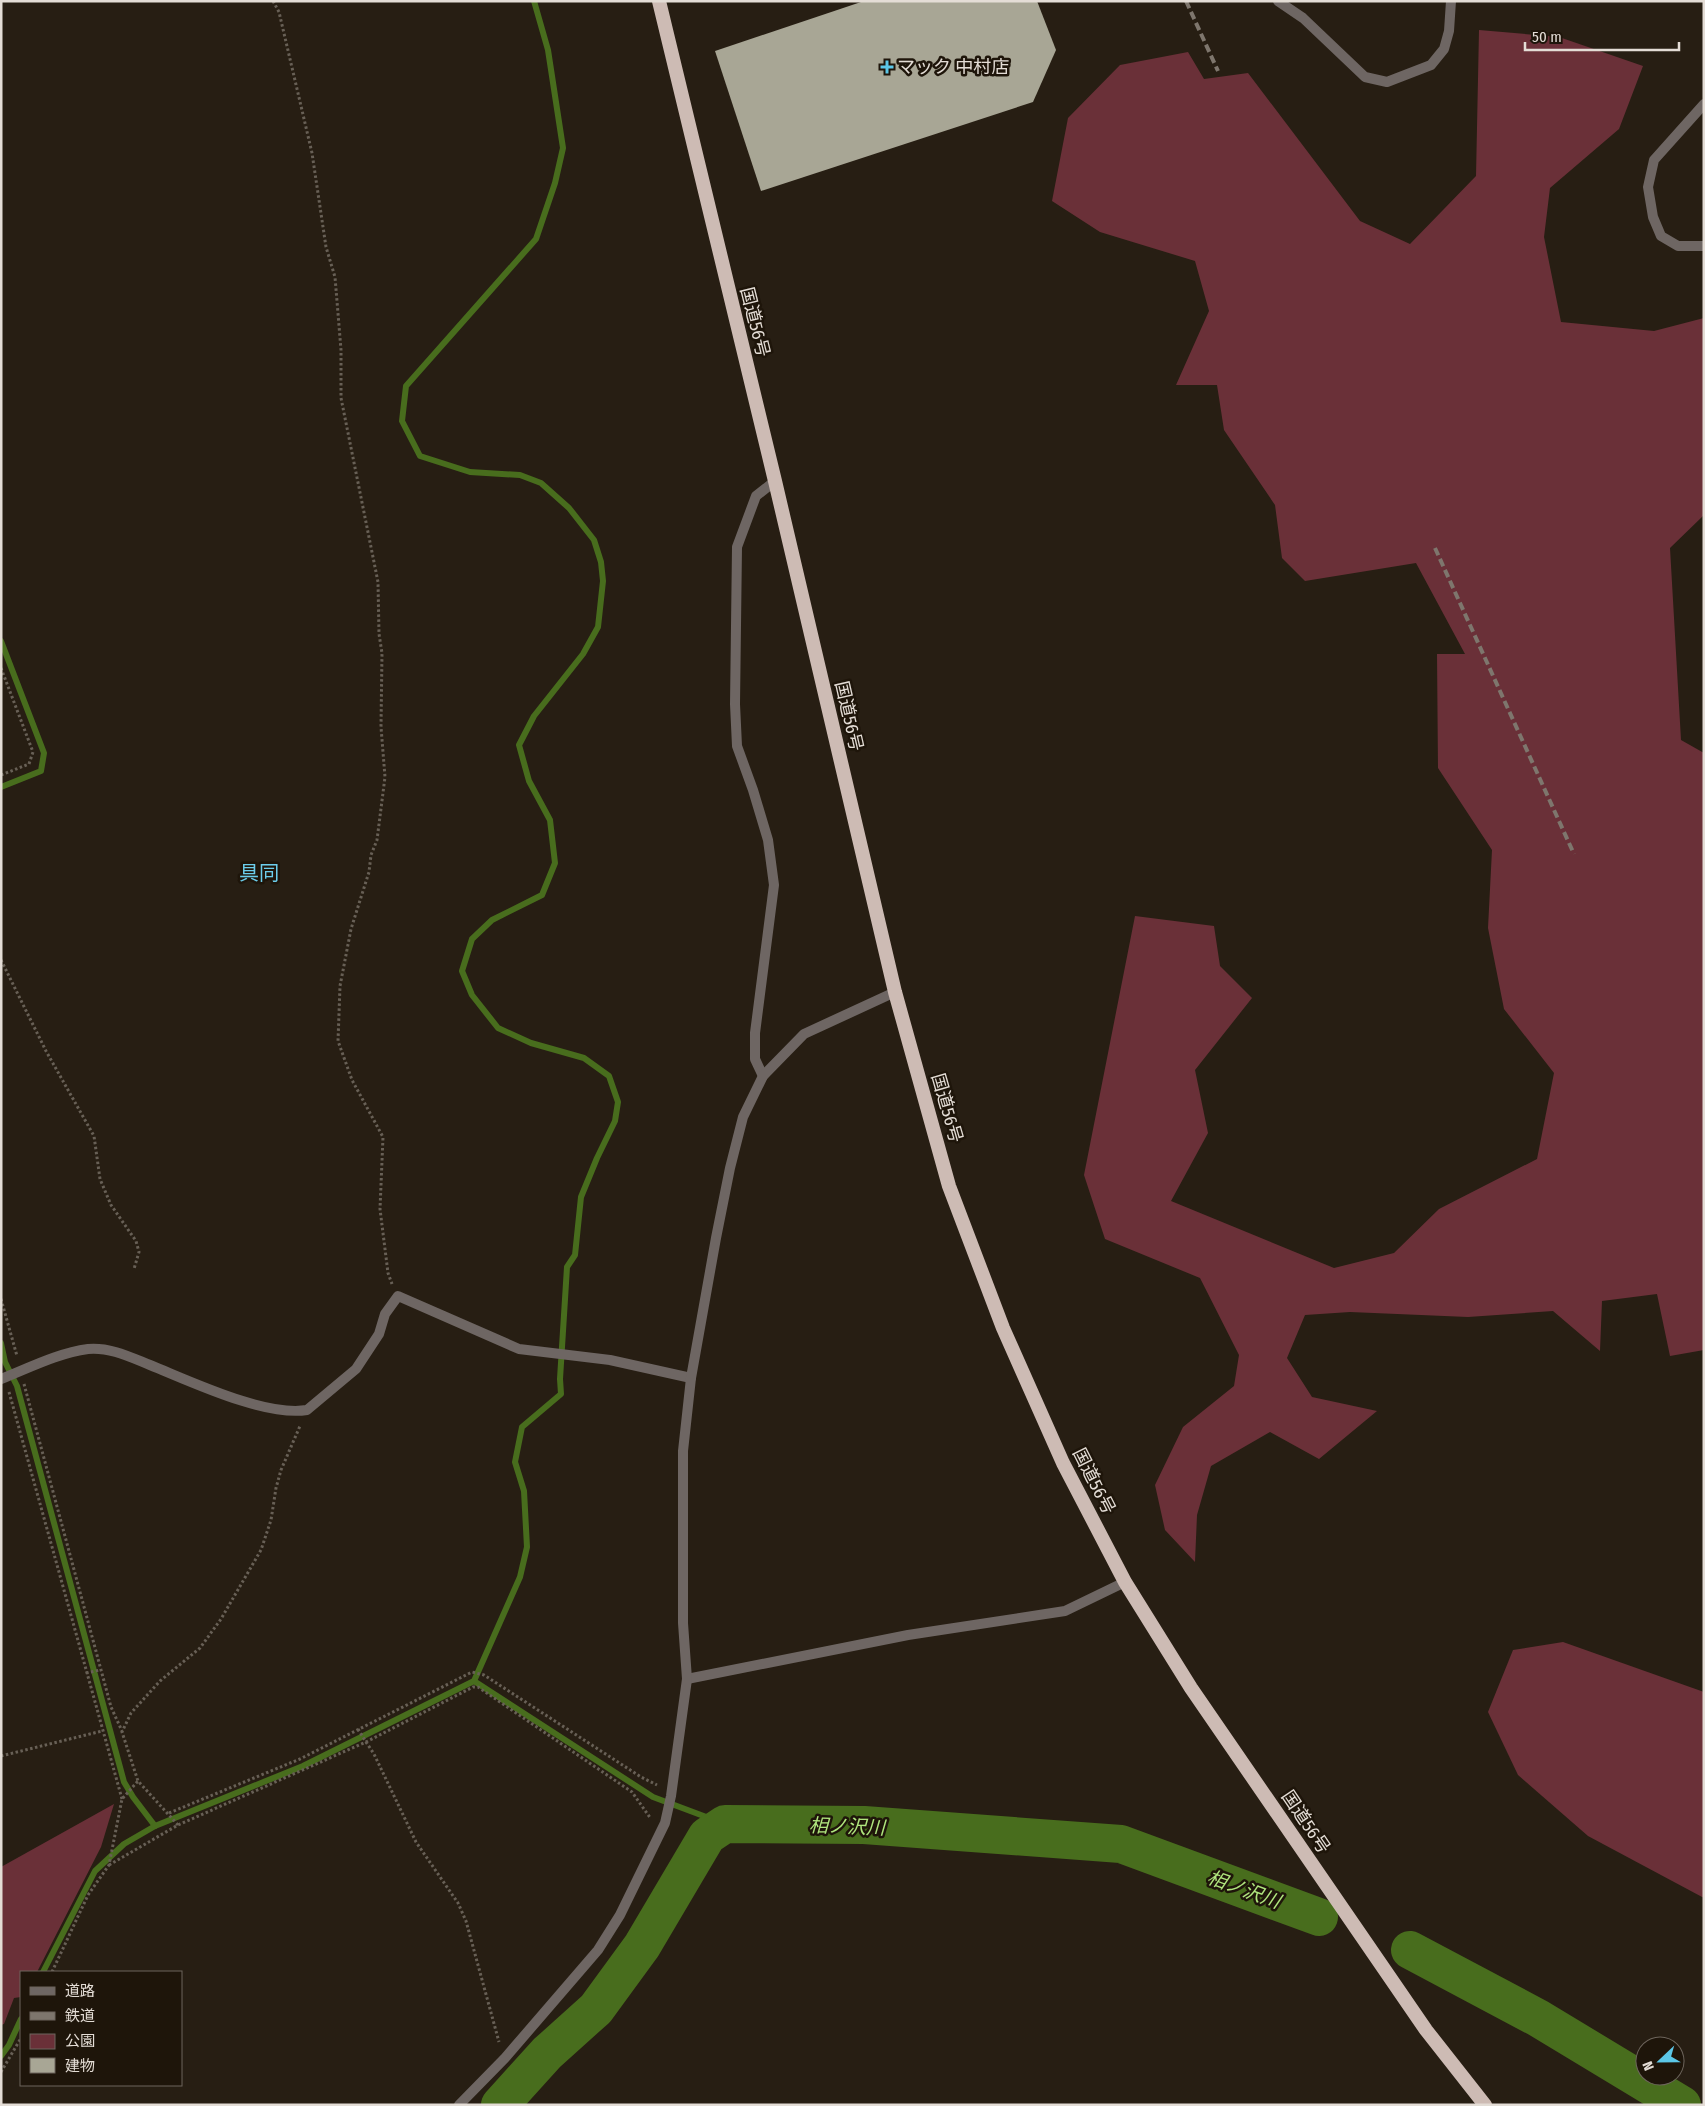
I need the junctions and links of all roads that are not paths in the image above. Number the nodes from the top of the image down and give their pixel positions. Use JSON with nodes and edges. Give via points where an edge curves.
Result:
{"nodes":[{"id":1,"x":659,"y":1,"type":"edge"},
{"id":2,"x":1278,"y":1,"type":"edge"},
{"id":3,"x":1450,"y":1,"type":"edge"},
{"id":4,"x":1704,"y":104,"type":"edge"},
{"id":5,"x":1704,"y":246,"type":"edge"},
{"id":6,"x":775,"y":481,"type":"junction"},
{"id":7,"x":895,"y":992,"type":"junction"},
{"id":8,"x":763,"y":1076,"type":"junction"},
{"id":9,"x":691,"y":1378,"type":"junction"},
{"id":10,"x":5,"y":1381,"type":"edge"},
{"id":11,"x":1125,"y":1582,"type":"junction"},
{"id":12,"x":687,"y":1679,"type":"junction"},
{"id":13,"x":459,"y":2105,"type":"edge"},
{"id":14,"x":1486,"y":2105,"type":"edge"}],
"edges":[{"from":1,"to":6,"type":"highway","name":"国道56号"},
{"from":2,"to":3,"type":"street","via":[[1303,18],[1365,77],[1387,82],[1431,65],[1444,49],[1449,31]]},
{"from":4,"to":5,"type":"street","via":[[1654,160],[1648,187],[1653,217],[1661,236],[1678,246]]},
{"from":6,"to":7,"type":"highway","name":"国道56号"},
{"from":6,"to":8,"type":"street","via":[[756,496],[737,547],[737,746],[768,840],[774,885],[755,1033],[755,1059]]},
{"from":7,"to":8,"type":"street","via":[[804,1034]]},
{"from":7,"to":11,"type":"highway","name":"国道56号","via":[[950,1186],[1003,1328],[1063,1463]]},
{"from":8,"to":9,"type":"street","via":[[743,1117],[730,1168]]},
{"from":9,"to":10,"type":"street","via":[[610,1360],[519,1350],[398,1296],[356,1369],[307,1410],[297,1412],[270,1408],[221,1393],[115,1351],[89,1349],[61,1355]]},
{"from":9,"to":12,"type":"street","via":[[683,1451],[683,1623]]},
{"from":11,"to":12,"type":"street","via":[[1065,1611],[908,1635]]},
{"from":11,"to":14,"type":"highway","name":"国道56号","via":[[1191,1688],[1376,1960]]},
{"from":12,"to":13,"type":"street","via":[[665,1822],[620,1915],[598,1950],[505,2058]]}]}
